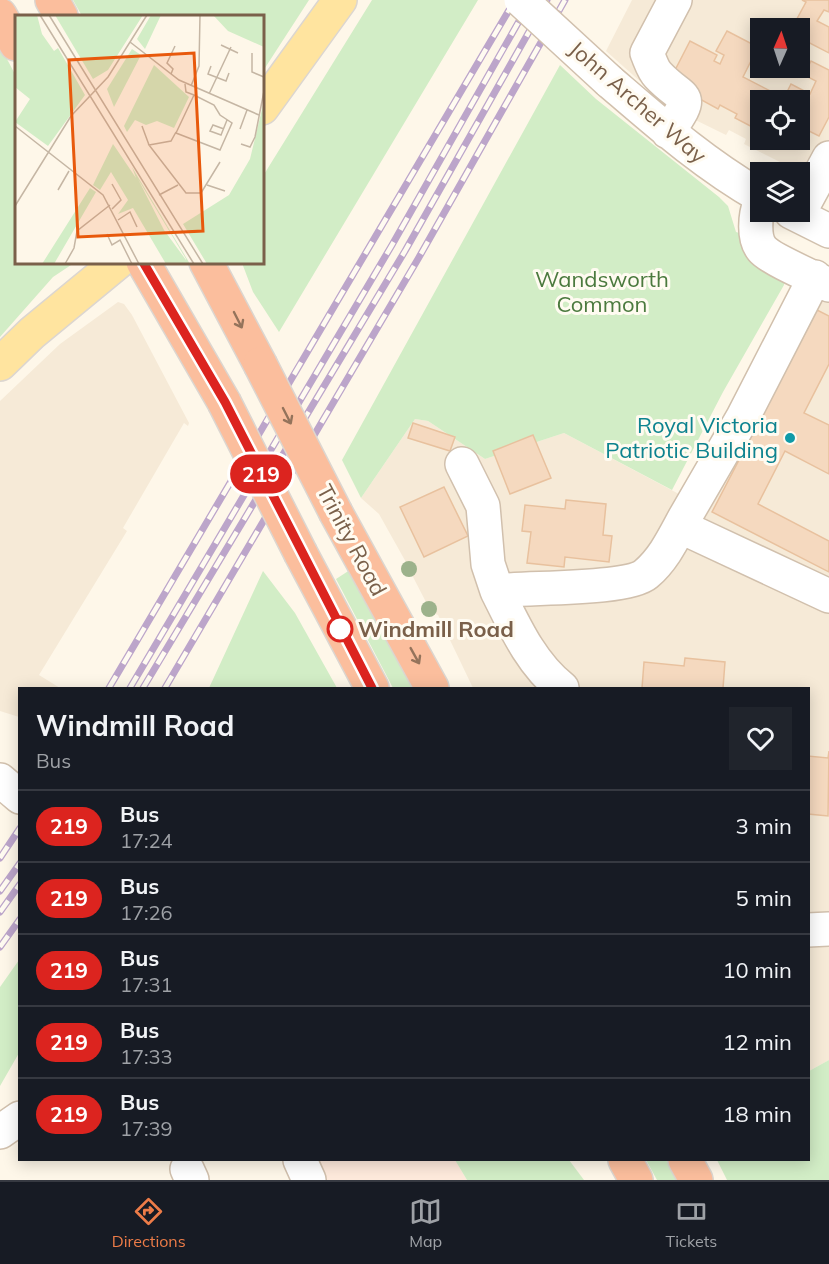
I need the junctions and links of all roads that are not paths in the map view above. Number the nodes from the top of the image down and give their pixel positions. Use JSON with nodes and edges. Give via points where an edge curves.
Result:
{"nodes":[{"id":1,"x":52,"y":0,"type":"edge"},
{"id":2,"x":340,"y":0,"type":"edge"},
{"id":3,"x":521,"y":0,"type":"edge"},
{"id":4,"x":675,"y":0,"type":"edge"},
{"id":5,"x":0,"y":15,"type":"edge"},
{"id":6,"x":60,"y":15,"type":"edge"},
{"id":7,"x":15,"y":42,"type":"edge"},
{"id":8,"x":264,"y":105,"type":"edge"},
{"id":9,"x":668,"y":132,"type":"junction"},
{"id":10,"x":829,"y":158,"type":"edge"},
{"id":11,"x":810,"y":188,"type":"edge"},
{"id":12,"x":750,"y":190,"type":"edge"},
{"id":13,"x":810,"y":221,"type":"edge"},
{"id":14,"x":757,"y":222,"type":"edge"},
{"id":15,"x":829,"y":231,"type":"edge"},
{"id":16,"x":116,"y":264,"type":"edge"},
{"id":17,"x":144,"y":264,"type":"edge"},
{"id":18,"x":207,"y":264,"type":"edge"},
{"id":19,"x":822,"y":281,"type":"edge"},
{"id":20,"x":0,"y":364,"type":"edge"},
{"id":21,"x":462,"y":464,"type":"dead end"},
{"id":22,"x":685,"y":517,"type":"junction"},
{"id":23,"x":497,"y":591,"type":"junction"},
{"id":24,"x":829,"y":596,"type":"edge"},
{"id":25,"x":371,"y":687,"type":"edge"},
{"id":26,"x":431,"y":687,"type":"edge"},
{"id":27,"x":561,"y":687,"type":"edge"},
{"id":28,"x":829,"y":929,"type":"edge"},
{"id":29,"x":810,"y":930,"type":"edge"},
{"id":30,"x":18,"y":1119,"type":"edge"},
{"id":31,"x":0,"y":1132,"type":"edge"},
{"id":32,"x":300,"y":1161,"type":"edge"},
{"id":33,"x":626,"y":1161,"type":"edge"},
{"id":34,"x":686,"y":1161,"type":"edge"},
{"id":35,"x":309,"y":1180,"type":"edge"},
{"id":36,"x":636,"y":1180,"type":"edge"},
{"id":37,"x":696,"y":1180,"type":"edge"}],
"edges":[{"from":1,"to":6,"type":"highway"},
{"from":2,"to":8,"type":"main road"},
{"from":3,"to":9,"type":"street","name":"John Archer Way","bridge":true},
{"from":4,"to":9,"type":"street","via":[[647,53],[657,74],[682,92],[685,100]]},
{"from":5,"to":7,"type":"highway"},
{"from":9,"to":12,"type":"street","name":"John Archer Way","via":[[718,172]]},
{"from":10,"to":11,"type":"street"},
{"from":13,"to":15,"type":"street"},
{"from":14,"to":19,"type":"street","via":[[761,247]]},
{"from":16,"to":20,"type":"main road"},
{"from":17,"to":25,"type":"highway","bridge":true,"via":[[225,402]]},
{"from":18,"to":26,"type":"highway","name":"Trinity Road","one_way":true,"bridge":true},
{"from":19,"to":22,"type":"street"},
{"from":21,"to":23,"type":"street","via":[[483,506],[488,564]]},
{"from":22,"to":23,"type":"street","via":[[666,551],[644,576],[621,583]]},
{"from":22,"to":24,"type":"street","via":[[692,532]]},
{"from":23,"to":27,"type":"street","via":[[518,634],[549,678]]},
{"from":28,"to":29,"type":"street"},
{"from":30,"to":31,"type":"street"},
{"from":32,"to":35,"type":"street"},
{"from":33,"to":36,"type":"highway"},
{"from":34,"to":37,"type":"highway"}]}
